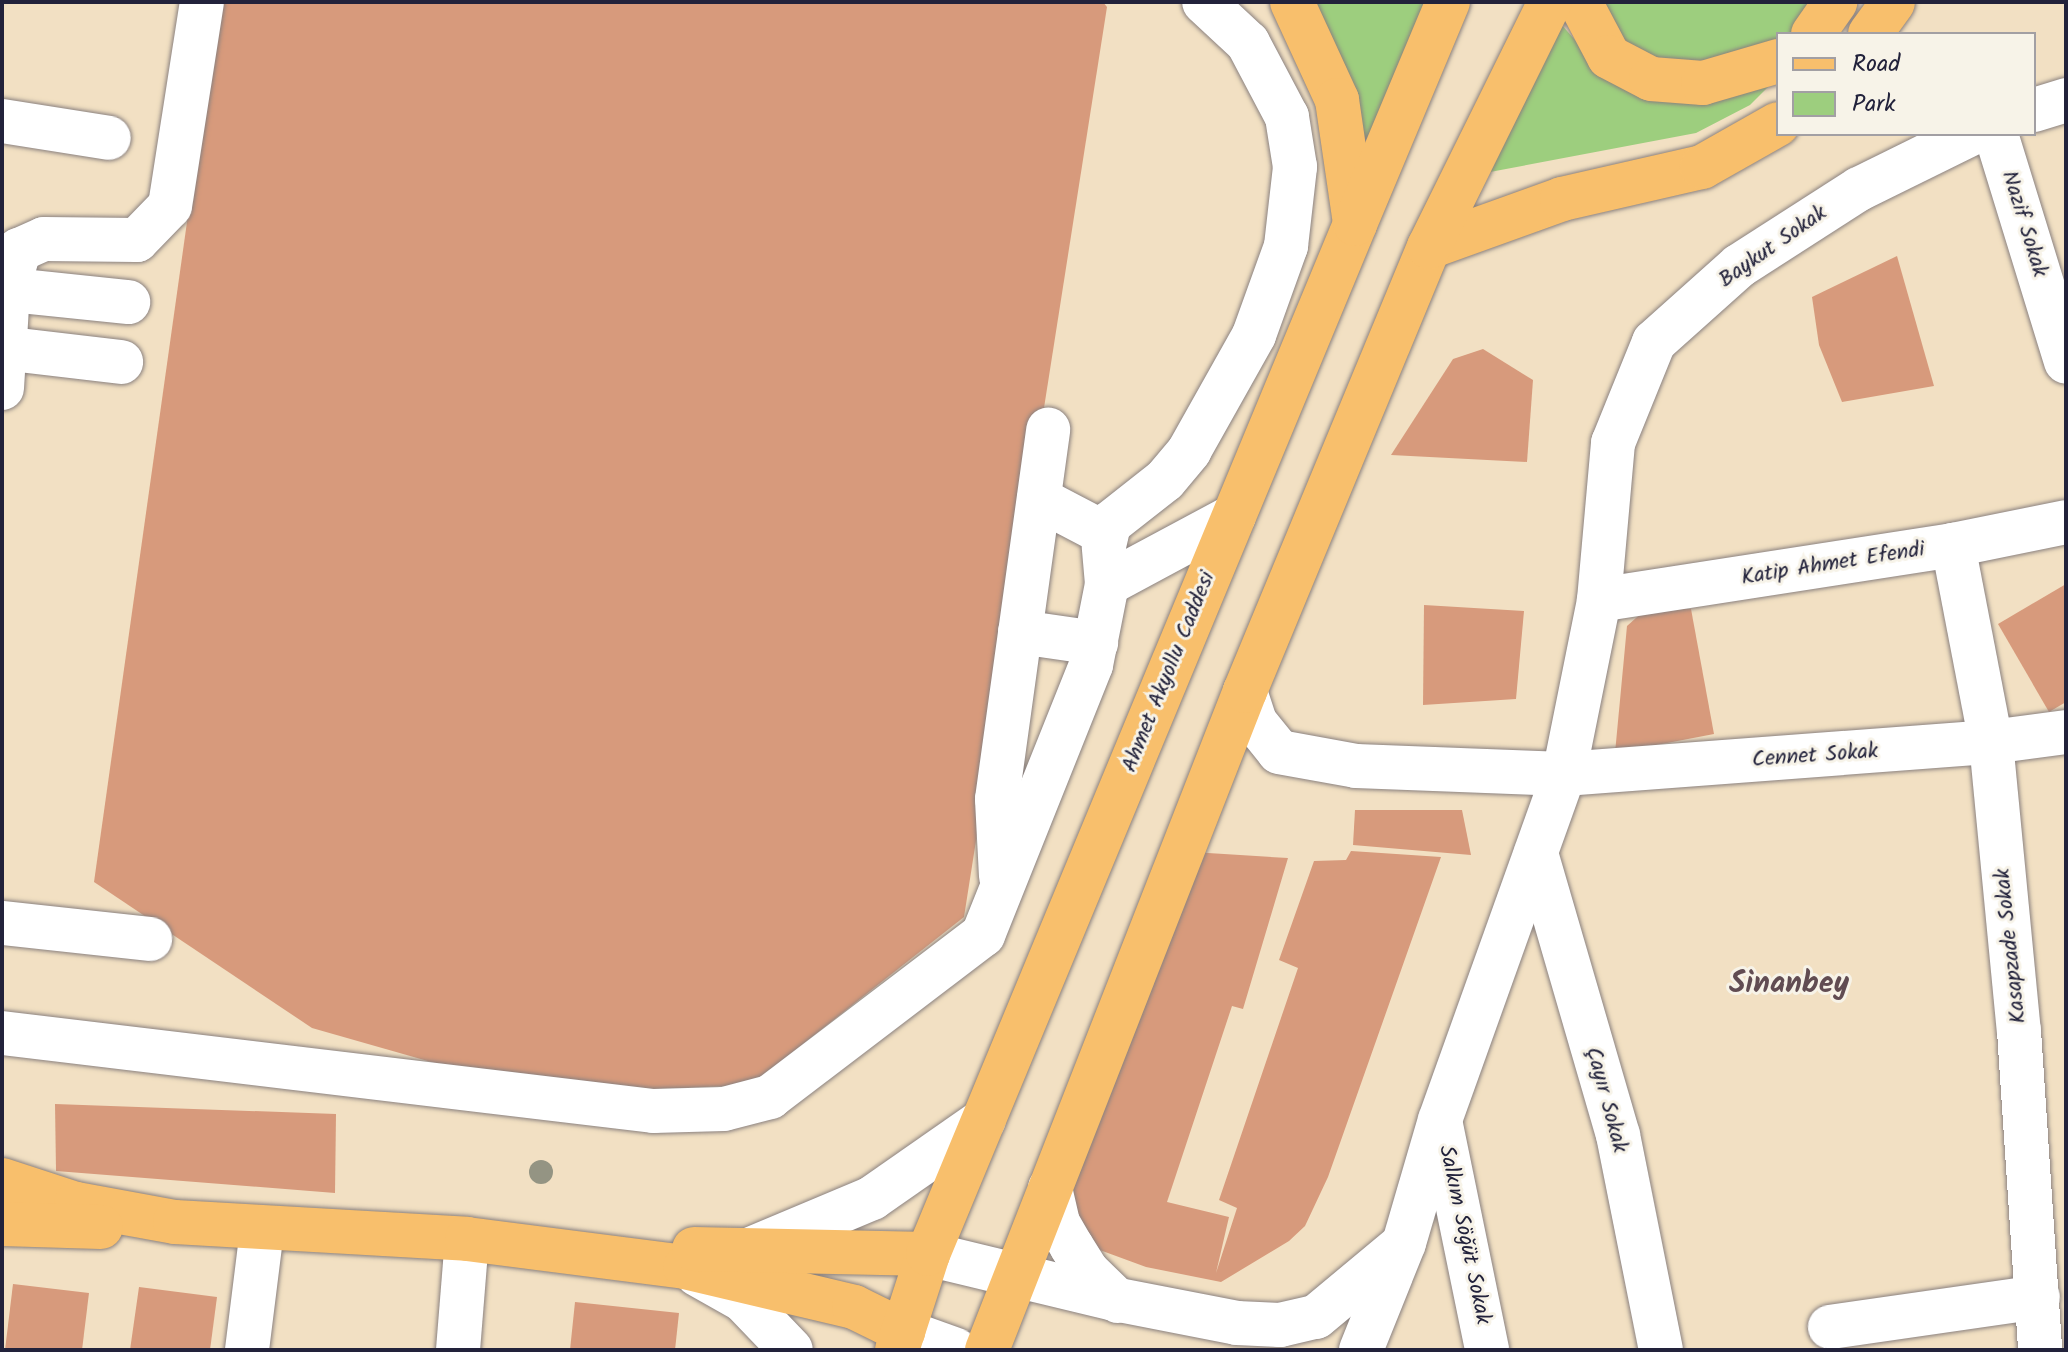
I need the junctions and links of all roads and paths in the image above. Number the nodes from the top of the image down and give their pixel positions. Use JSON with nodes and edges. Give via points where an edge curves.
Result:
{"nodes":[{"id":1,"x":202,"y":2,"type":"edge"},
{"id":2,"x":1204,"y":2,"type":"edge"},
{"id":3,"x":1292,"y":2,"type":"edge"},
{"id":4,"x":1448,"y":2,"type":"edge"},
{"id":5,"x":1550,"y":2,"type":"edge"},
{"id":6,"x":1580,"y":2,"type":"edge"},
{"id":7,"x":1835,"y":2,"type":"edge"},
{"id":8,"x":1893,"y":2,"type":"edge"},
{"id":9,"x":1814,"y":32,"type":"edge"},
{"id":10,"x":1871,"y":32,"type":"edge"},
{"id":11,"x":1776,"y":62,"type":"edge"},
{"id":12,"x":2066,"y":100,"type":"edge"},
{"id":13,"x":2036,"y":109,"type":"edge"},
{"id":14,"x":2,"y":121,"type":"edge"},
{"id":15,"x":1776,"y":125,"type":"edge"},
{"id":16,"x":1967,"y":136,"type":"edge"},
{"id":17,"x":1997,"y":136,"type":"edge"},
{"id":18,"x":109,"y":138,"type":"dead end"},
{"id":19,"x":1355,"y":224,"type":"junction"},
{"id":20,"x":1429,"y":247,"type":"junction"},
{"id":21,"x":5,"y":289,"type":"edge"},
{"id":22,"x":128,"y":302,"type":"dead end"},
{"id":23,"x":3,"y":361,"type":"edge"},
{"id":24,"x":2066,"y":361,"type":"edge"},
{"id":25,"x":121,"y":362,"type":"dead end"},
{"id":26,"x":1048,"y":430,"type":"dead end"},
{"id":27,"x":1039,"y":499,"type":"junction"},
{"id":28,"x":1234,"y":516,"type":"junction"},
{"id":29,"x":2066,"y":522,"type":"edge"},
{"id":30,"x":1106,"y":534,"type":"junction"},
{"id":31,"x":1953,"y":545,"type":"junction"},
{"id":32,"x":1107,"y":584,"type":"junction"},
{"id":33,"x":1599,"y":600,"type":"junction"},
{"id":34,"x":1020,"y":632,"type":"junction"},
{"id":35,"x":1096,"y":643,"type":"junction"},
{"id":36,"x":1245,"y":691,"type":"junction"},
{"id":37,"x":2066,"y":732,"type":"edge"},
{"id":38,"x":1991,"y":742,"type":"junction"},
{"id":39,"x":1279,"y":752,"type":"junction"},
{"id":40,"x":1216,"y":765,"type":"junction"},
{"id":41,"x":1564,"y":774,"type":"junction"},
{"id":42,"x":1536,"y":853,"type":"junction"},
{"id":43,"x":1002,"y":891,"type":"junction"},
{"id":44,"x":2,"y":923,"type":"edge"},
{"id":45,"x":150,"y":939,"type":"dead end"},
{"id":46,"x":2,"y":1033,"type":"edge"},
{"id":47,"x":984,"y":1120,"type":"junction"},
{"id":48,"x":1440,"y":1120,"type":"junction"},
{"id":49,"x":2,"y":1180,"type":"edge"},
{"id":50,"x":1050,"y":1188,"type":"junction"},
{"id":51,"x":175,"y":1222,"type":"junction"},
{"id":52,"x":2,"y":1224,"type":"edge"},
{"id":53,"x":262,"y":1229,"type":"junction"},
{"id":54,"x":467,"y":1239,"type":"junction"},
{"id":55,"x":1404,"y":1243,"type":"junction"},
{"id":56,"x":528,"y":1245,"type":"junction"},
{"id":57,"x":746,"y":1251,"type":"junction"},
{"id":58,"x":928,"y":1254,"type":"junction"},
{"id":59,"x":685,"y":1267,"type":"junction"},
{"id":60,"x":1016,"y":1275,"type":"junction"},
{"id":61,"x":2047,"y":1278,"type":"edge"},
{"id":62,"x":1114,"y":1299,"type":"junction"},
{"id":63,"x":1830,"y":1327,"type":"dead end"},
{"id":64,"x":900,"y":1341,"type":"edge"},
{"id":65,"x":247,"y":1350,"type":"edge"},
{"id":66,"x":458,"y":1350,"type":"edge"},
{"id":67,"x":791,"y":1350,"type":"edge"},
{"id":68,"x":956,"y":1350,"type":"edge"},
{"id":69,"x":987,"y":1350,"type":"edge"},
{"id":70,"x":1273,"y":1350,"type":"edge"},
{"id":71,"x":1361,"y":1350,"type":"edge"},
{"id":72,"x":1487,"y":1350,"type":"edge"},
{"id":73,"x":1661,"y":1350,"type":"edge"},
{"id":74,"x":2040,"y":1350,"type":"edge"}],
"edges":[{"from":1,"to":21,"type":"street","via":[[170,206],[137,240],[44,239],[25,245],[14,256]]},
{"from":2,"to":30,"type":"street","via":[[1248,43],[1287,117],[1295,167],[1286,246],[1254,335],[1189,451],[1165,480],[1109,524]]},
{"from":3,"to":19,"type":"main road","via":[[1337,100]]},
{"from":4,"to":19,"type":"main road","name":"Ahmet Akyollu Caddesi"},
{"from":5,"to":20,"type":"main road"},
{"from":6,"to":11,"type":"main road","via":[[1609,57],[1651,79],[1703,83]]},
{"from":7,"to":9,"type":"main road"},
{"from":8,"to":10,"type":"main road"},
{"from":12,"to":13,"type":"street"},
{"from":14,"to":18,"type":"street"},
{"from":15,"to":20,"type":"main road","via":[[1702,167],[1562,199]]},
{"from":16,"to":33,"type":"street","name":"Baykut Sokak","via":[[1859,189],[1739,266],[1654,342],[1613,443]]},
{"from":17,"to":24,"type":"street","name":"Nazif Sokak"},
{"from":19,"to":28,"type":"main road","name":"Ahmet Akyollu Caddesi"},
{"from":20,"to":36,"type":"main road"},
{"from":21,"to":22,"type":"street"},
{"from":21,"to":23,"type":"street"},
{"from":23,"to":25,"type":"street"},
{"from":26,"to":27,"type":"street"},
{"from":27,"to":30,"type":"street"},
{"from":27,"to":34,"type":"street"},
{"from":28,"to":32,"type":"street"},
{"from":28,"to":47,"type":"main road","name":"Ahmet Akyollu Caddesi"},
{"from":29,"to":31,"type":"street","name":"Katip Ahmet Efendi"},
{"from":30,"to":32,"type":"street"},
{"from":31,"to":33,"type":"street","name":"Katip Ahmet Efendi"},
{"from":31,"to":38,"type":"street","name":"Kasapzade Sokak"},
{"from":32,"to":35,"type":"street"},
{"from":33,"to":41,"type":"street","name":"Baykut Sokak"},
{"from":34,"to":35,"type":"street"},
{"from":34,"to":43,"type":"street","via":[[997,799]]},
{"from":35,"to":43,"type":"street"},
{"from":36,"to":39,"type":"street","via":[[1255,722]]},
{"from":36,"to":40,"type":"main road"},
{"from":37,"to":38,"type":"street","name":"Cennet Sokak"},
{"from":38,"to":41,"type":"street","name":"Cennet Sokak"},
{"from":38,"to":61,"type":"street","name":"Kasapzade Sokak"},
{"from":39,"to":40,"type":"street","name":"Cennet Sokak","via":[[1246,753]]},
{"from":39,"to":41,"type":"street","name":"Cennet Sokak","via":[[1356,766]]},
{"from":40,"to":50,"type":"main road"},
{"from":41,"to":42,"type":"street","name":"Baykut Sokak"},
{"from":42,"to":48,"type":"street","name":"Baykut Sokak"},
{"from":42,"to":73,"type":"street","name":"Çayır Sokak","via":[[1618,1135]]},
{"from":43,"to":46,"type":"street","via":[[983,935],[919,988],[770,1097],[724,1109],[653,1111]]},
{"from":44,"to":45,"type":"street"},
{"from":47,"to":57,"type":"street","via":[[872,1198]]},
{"from":47,"to":58,"type":"main road","name":"Ahmet Akyollu Caddesi"},
{"from":48,"to":55,"type":"street","name":"Baykut Sokak"},
{"from":48,"to":72,"type":"street","name":"Salkım Söğüt Sokak"},
{"from":49,"to":51,"type":"main road","via":[[76,1204]]},
{"from":50,"to":60,"type":"main road"},
{"from":50,"to":62,"type":"street","via":[[1058,1223]]},
{"from":51,"to":52,"type":"main road","via":[[113,1228]]},
{"from":51,"to":53,"type":"main road"},
{"from":53,"to":54,"type":"main road"},
{"from":53,"to":65,"type":"street"},
{"from":54,"to":56,"type":"main road"},
{"from":54,"to":66,"type":"street"},
{"from":55,"to":62,"type":"street","via":[[1316,1317],[1280,1325],[1237,1323]]},
{"from":55,"to":71,"type":"street","name":"Baykut Sokak"},
{"from":56,"to":57,"type":"main road"},
{"from":56,"to":59,"type":"main road"},
{"from":57,"to":58,"type":"main road"},
{"from":58,"to":60,"type":"street"},
{"from":58,"to":64,"type":"main road","name":"Ahmet Akyollu Caddesi"},
{"from":59,"to":64,"type":"main road","via":[[854,1307]]},
{"from":59,"to":67,"type":"street","via":[[743,1300]]},
{"from":60,"to":62,"type":"street"},
{"from":60,"to":69,"type":"main road"},
{"from":61,"to":63,"type":"street"},
{"from":61,"to":74,"type":"street","name":"Kasapzade Sokak"},
{"from":62,"to":70,"type":"street"},
{"from":64,"to":68,"type":"street"}]}
